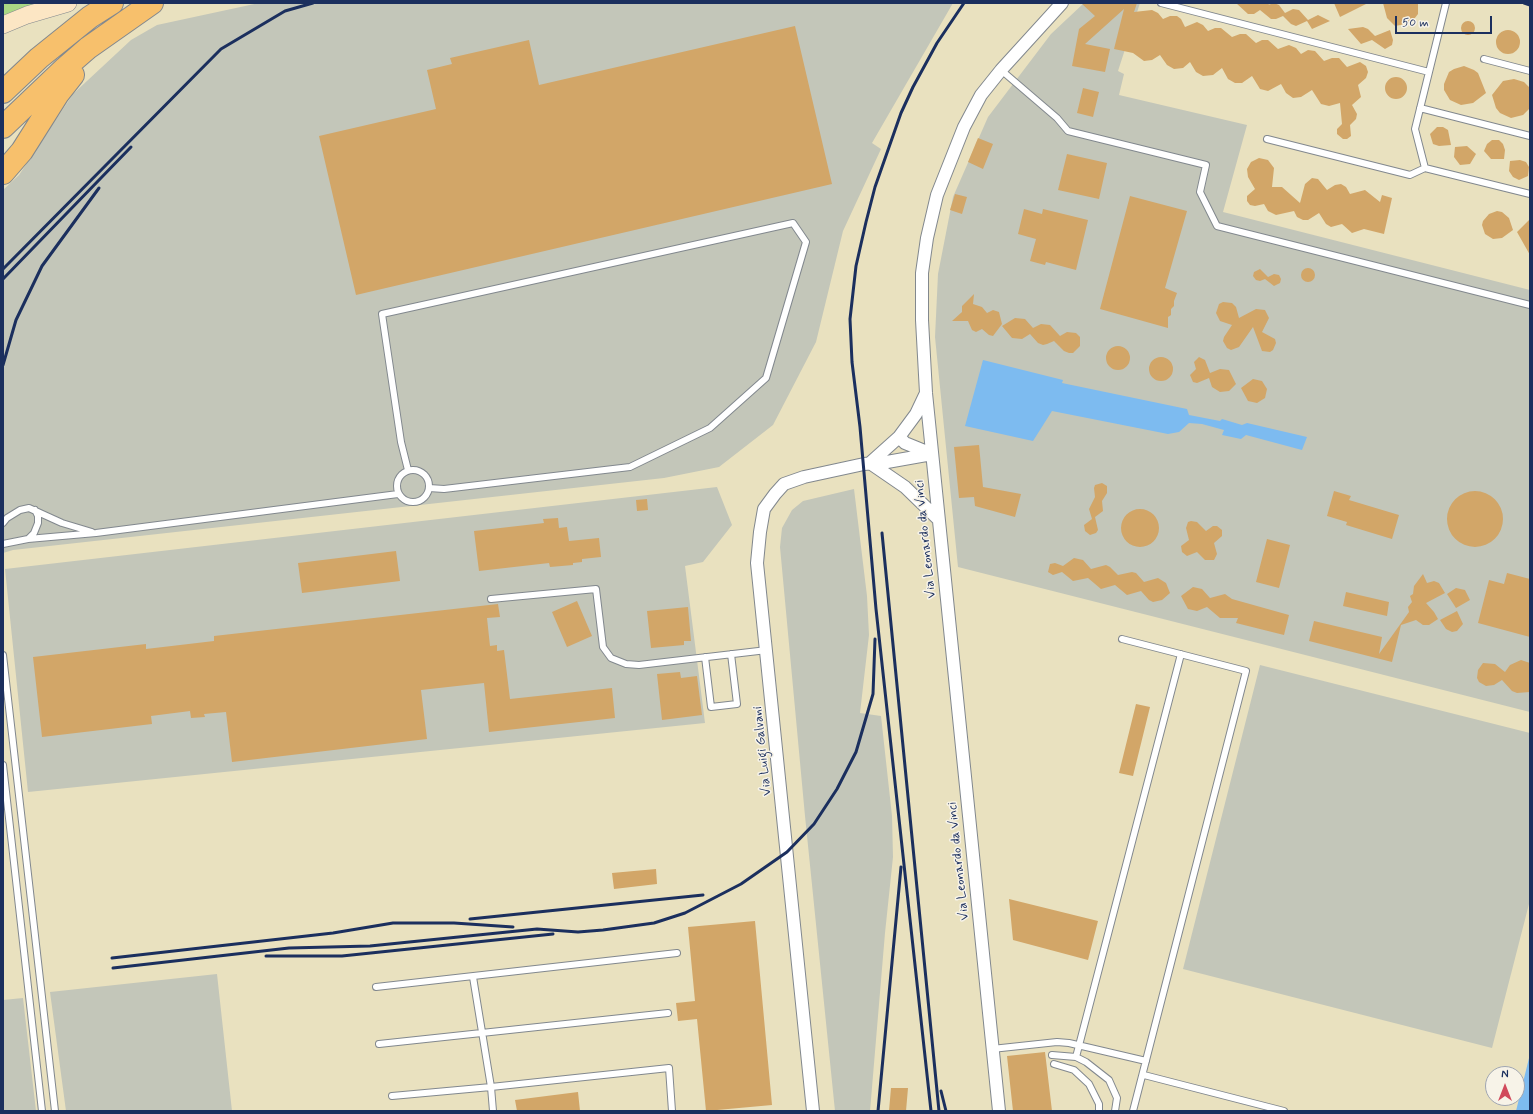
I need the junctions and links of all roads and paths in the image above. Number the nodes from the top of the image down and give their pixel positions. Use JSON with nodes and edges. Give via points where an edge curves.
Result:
{"nodes":[{"id":1,"x":68,"y":3,"type":"edge"},
{"id":2,"x":112,"y":3,"type":"edge"},
{"id":3,"x":152,"y":3,"type":"edge"},
{"id":4,"x":1062,"y":3,"type":"edge"},
{"id":5,"x":1161,"y":3,"type":"edge"},
{"id":6,"x":1446,"y":3,"type":"edge"},
{"id":7,"x":126,"y":13,"type":"edge"},
{"id":8,"x":3,"y":25,"type":"edge"},
{"id":9,"x":1484,"y":59,"type":"dead end"},
{"id":10,"x":1001,"y":70,"type":"junction"},
{"id":11,"x":1530,"y":71,"type":"edge"},
{"id":12,"x":1429,"y":72,"type":"junction"},
{"id":13,"x":3,"y":92,"type":"edge"},
{"id":14,"x":1420,"y":108,"type":"junction"},
{"id":15,"x":3,"y":114,"type":"edge"},
{"id":16,"x":3,"y":127,"type":"edge"},
{"id":17,"x":1530,"y":136,"type":"edge"},
{"id":18,"x":1267,"y":139,"type":"dead end"},
{"id":19,"x":1424,"y":168,"type":"junction"},
{"id":20,"x":3,"y":173,"type":"edge"},
{"id":21,"x":1530,"y":194,"type":"edge"},
{"id":22,"x":1530,"y":305,"type":"edge"},
{"id":23,"x":926,"y":393,"type":"junction"},
{"id":24,"x":899,"y":437,"type":"junction"},
{"id":25,"x":932,"y":454,"type":"junction"},
{"id":26,"x":870,"y":463,"type":"junction"},
{"id":27,"x":408,"y":470,"type":"junction"},
{"id":28,"x":429,"y":488,"type":"junction"},
{"id":29,"x":398,"y":494,"type":"junction"},
{"id":30,"x":35,"y":510,"type":"junction"},
{"id":31,"x":938,"y":519,"type":"junction"},
{"id":32,"x":3,"y":523,"type":"edge"},
{"id":33,"x":96,"y":533,"type":"junction"},
{"id":34,"x":28,"y":539,"type":"junction"},
{"id":35,"x":3,"y":544,"type":"edge"},
{"id":36,"x":492,"y":599,"type":"dead end"},
{"id":37,"x":1122,"y":639,"type":"dead end"},
{"id":38,"x":767,"y":650,"type":"junction"},
{"id":39,"x":731,"y":654,"type":"junction"},
{"id":40,"x":1181,"y":654,"type":"junction"},
{"id":41,"x":3,"y":655,"type":"edge"},
{"id":42,"x":705,"y":657,"type":"junction"},
{"id":43,"x":3,"y":765,"type":"edge"},
{"id":44,"x":677,"y":953,"type":"dead end"},
{"id":45,"x":473,"y":977,"type":"junction"},
{"id":46,"x":376,"y":987,"type":"dead end"},
{"id":47,"x":668,"y":1013,"type":"dead end"},
{"id":48,"x":482,"y":1033,"type":"junction"},
{"id":49,"x":379,"y":1044,"type":"dead end"},
{"id":50,"x":1078,"y":1045,"type":"junction"},
{"id":51,"x":992,"y":1049,"type":"junction"},
{"id":52,"x":1052,"y":1054,"type":"dead end"},
{"id":53,"x":1076,"y":1057,"type":"junction"},
{"id":54,"x":1146,"y":1061,"type":"junction"},
{"id":55,"x":1054,"y":1064,"type":"dead end"},
{"id":56,"x":1144,"y":1075,"type":"junction"},
{"id":57,"x":491,"y":1086,"type":"junction"},
{"id":58,"x":392,"y":1096,"type":"dead end"},
{"id":59,"x":42,"y":1111,"type":"edge"},
{"id":60,"x":55,"y":1111,"type":"edge"},
{"id":61,"x":493,"y":1111,"type":"edge"},
{"id":62,"x":672,"y":1111,"type":"edge"},
{"id":63,"x":813,"y":1111,"type":"edge"},
{"id":64,"x":999,"y":1111,"type":"edge"},
{"id":65,"x":1099,"y":1111,"type":"edge"},
{"id":66,"x":1115,"y":1111,"type":"edge"},
{"id":67,"x":1133,"y":1111,"type":"edge"},
{"id":68,"x":1284,"y":1111,"type":"edge"}],
"edges":[{"from":1,"to":8,"type":"main road"},
{"from":2,"to":13,"type":"highway","via":[[90,17],[39,58]]},
{"from":3,"to":7,"type":"highway"},
{"from":4,"to":10,"type":"street","name":"Via Leonardo da Vinci"},
{"from":5,"to":12,"type":"lane"},
{"from":6,"to":12,"type":"lane"},
{"from":7,"to":15,"type":"highway","via":[[83,38]]},
{"from":7,"to":16,"type":"highway"},
{"from":7,"to":20,"type":"highway","via":[[70,78],[22,151]]},
{"from":9,"to":11,"type":"lane"},
{"from":10,"to":22,"type":"lane","via":[[1057,118],[1068,131],[1206,165],[1200,192],[1217,226]]},
{"from":10,"to":23,"type":"street","name":"Via Leonardo da Vinci","via":[[981,95],[964,127],[944,176],[932,215],[922,273]]},
{"from":12,"to":14,"type":"lane"},
{"from":14,"to":17,"type":"lane"},
{"from":14,"to":19,"type":"lane","via":[[1415,129]]},
{"from":18,"to":19,"type":"lane","via":[[1410,175]]},
{"from":19,"to":21,"type":"lane"},
{"from":23,"to":24,"type":"street","via":[[916,414]]},
{"from":23,"to":25,"type":"street","name":"Via Leonardo da Vinci"},
{"from":24,"to":25,"type":"street"},
{"from":24,"to":26,"type":"street"},
{"from":25,"to":26,"type":"street","name":"Via Luigi Galvani"},
{"from":25,"to":31,"type":"street","name":"Via Leonardo da Vinci"},
{"from":26,"to":31,"type":"street","via":[[905,487]]},
{"from":26,"to":38,"type":"street","name":"Via Luigi Galvani","via":[[804,477],[784,484],[764,509],[757,563]]},
{"from":27,"to":28,"type":"lane","via":[[414,469],[424,473]]},
{"from":27,"to":28,"type":"lane","via":[[401,442],[382,314],[793,223],[806,242],[766,378],[710,428],[630,467],[444,489]]},
{"from":27,"to":29,"type":"lane","via":[[397,479]]},
{"from":28,"to":29,"type":"lane","via":[[425,496],[413,502],[404,500]]},
{"from":29,"to":33,"type":"lane"},
{"from":30,"to":32,"type":"lane","via":[[20,510]]},
{"from":30,"to":33,"type":"lane","via":[[62,523]]},
{"from":30,"to":34,"type":"lane","via":[[38,523]]},
{"from":31,"to":51,"type":"street","name":"Via Leonardo da Vinci"},
{"from":33,"to":34,"type":"lane"},
{"from":34,"to":35,"type":"lane"},
{"from":36,"to":42,"type":"lane","via":[[596,589],[603,647],[611,658],[626,664],[639,665]]},
{"from":37,"to":40,"type":"lane"},
{"from":38,"to":39,"type":"lane"},
{"from":38,"to":63,"type":"street","name":"Via Luigi Galvani"},
{"from":39,"to":42,"type":"lane"},
{"from":39,"to":42,"type":"lane","via":[[737,704],[711,707]]},
{"from":40,"to":50,"type":"lane"},
{"from":40,"to":54,"type":"lane","via":[[1246,672]]},
{"from":41,"to":60,"type":"lane"},
{"from":43,"to":59,"type":"lane"},
{"from":44,"to":45,"type":"lane"},
{"from":45,"to":46,"type":"lane"},
{"from":45,"to":48,"type":"lane"},
{"from":47,"to":48,"type":"lane"},
{"from":48,"to":49,"type":"lane"},
{"from":48,"to":57,"type":"lane"},
{"from":50,"to":51,"type":"lane","via":[[1057,1042]]},
{"from":50,"to":53,"type":"lane"},
{"from":50,"to":54,"type":"lane"},
{"from":51,"to":64,"type":"street","name":"Via Leonardo da Vinci"},
{"from":52,"to":53,"type":"lane"},
{"from":53,"to":66,"type":"lane","via":[[1109,1080],[1117,1098]]},
{"from":54,"to":56,"type":"lane"},
{"from":55,"to":65,"type":"lane","via":[[1074,1070],[1089,1084],[1099,1104]]},
{"from":56,"to":67,"type":"lane"},
{"from":56,"to":68,"type":"lane"},
{"from":57,"to":58,"type":"lane"},
{"from":57,"to":61,"type":"lane"},
{"from":57,"to":62,"type":"lane","via":[[669,1068]]}]}
